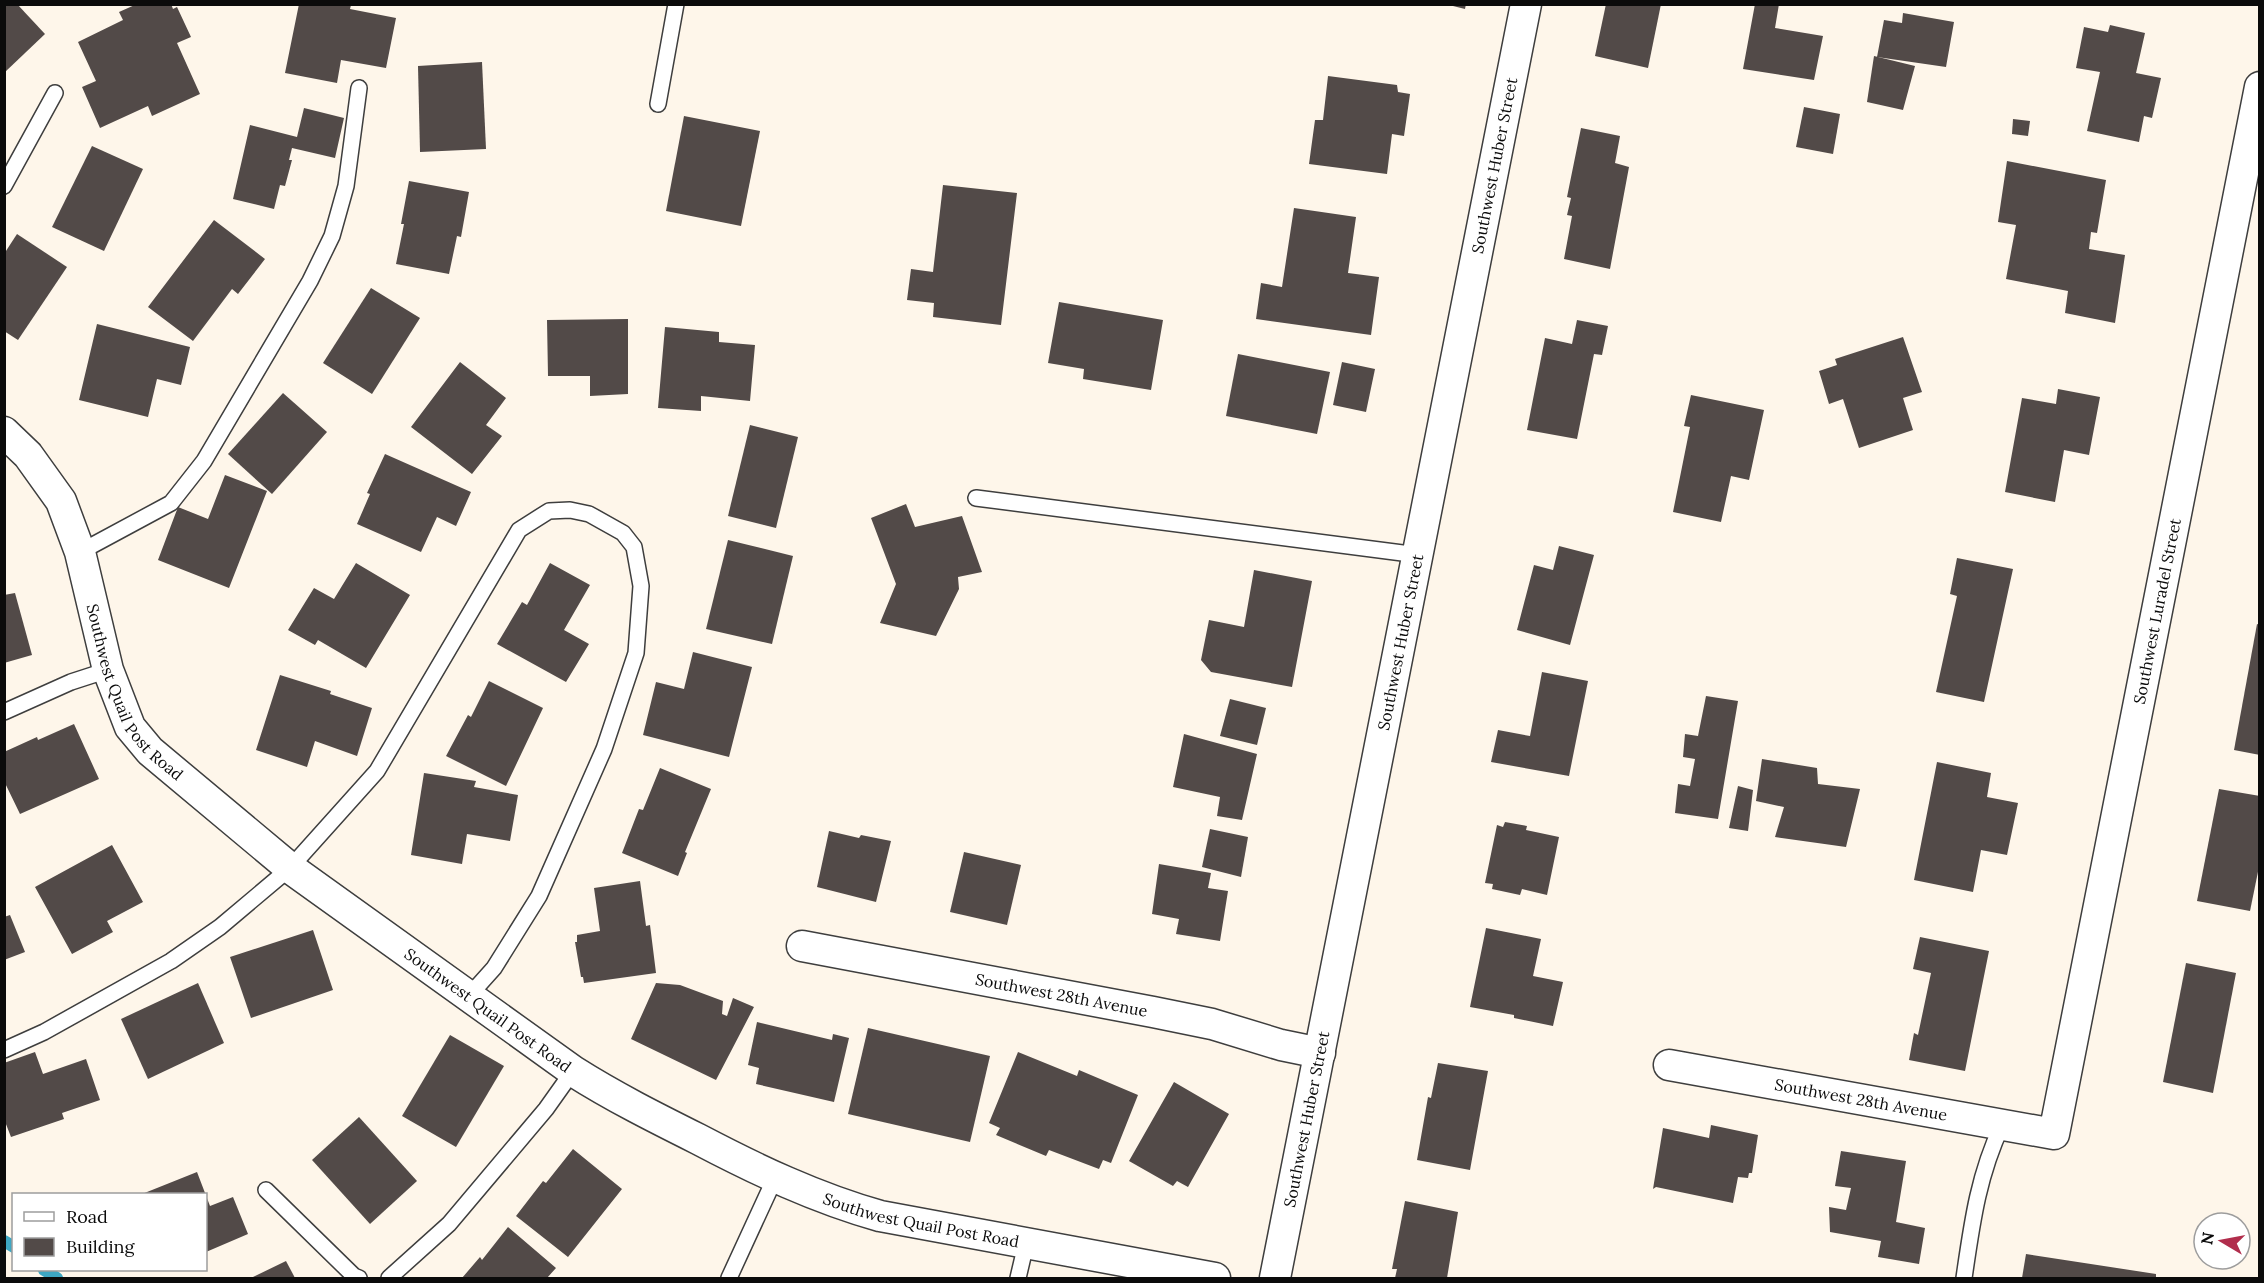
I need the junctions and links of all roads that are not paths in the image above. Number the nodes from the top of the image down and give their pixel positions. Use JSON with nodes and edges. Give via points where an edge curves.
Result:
{"nodes":[{"id":1,"x":676,"y":4,"type":"edge"},
{"id":2,"x":1526,"y":4,"type":"edge"},
{"id":3,"x":2259,"y":87,"type":"edge"},
{"id":4,"x":359,"y":88,"type":"dead end"},
{"id":5,"x":55,"y":93,"type":"dead end"},
{"id":6,"x":658,"y":104,"type":"dead end"},
{"id":7,"x":4,"y":186,"type":"edge"},
{"id":8,"x":4,"y":432,"type":"edge"},
{"id":9,"x":976,"y":498,"type":"dead end"},
{"id":10,"x":80,"y":552,"type":"junction"},
{"id":11,"x":1418,"y":555,"type":"junction"},
{"id":12,"x":108,"y":670,"type":"junction"},
{"id":13,"x":4,"y":712,"type":"edge"},
{"id":14,"x":290,"y":868,"type":"junction"},
{"id":15,"x":802,"y":946,"type":"dead end"},
{"id":16,"x":468,"y":997,"type":"junction"},
{"id":17,"x":4,"y":1050,"type":"edge"},
{"id":18,"x":1320,"y":1053,"type":"junction"},
{"id":19,"x":1669,"y":1065,"type":"dead end"},
{"id":20,"x":573,"y":1071,"type":"junction"},
{"id":21,"x":2002,"y":1125,"type":"junction"},
{"id":22,"x":2054,"y":1134,"type":"joint"},
{"id":23,"x":775,"y":1178,"type":"junction"},
{"id":24,"x":266,"y":1190,"type":"dead end"},
{"id":25,"x":1026,"y":1244,"type":"junction"},
{"id":26,"x":359,"y":1278,"type":"edge"},
{"id":27,"x":389,"y":1278,"type":"edge"},
{"id":28,"x":729,"y":1278,"type":"edge"},
{"id":29,"x":1018,"y":1278,"type":"edge"},
{"id":30,"x":1215,"y":1278,"type":"edge"},
{"id":31,"x":1275,"y":1278,"type":"edge"},
{"id":32,"x":1964,"y":1278,"type":"edge"}],
"edges":[{"from":1,"to":6,"type":"lane"},
{"from":2,"to":11,"type":"street","name":"Southwest Huber Street"},
{"from":3,"to":22,"type":"street","name":"Southwest Luradel Street"},
{"from":4,"to":10,"type":"lane","via":[[346,186],[332,236],[204,461],[171,503]]},
{"from":5,"to":7,"type":"lane"},
{"from":8,"to":10,"type":"street","name":"Southwest Quail Post Road","via":[[28,455],[61,501]]},
{"from":9,"to":11,"type":"lane"},
{"from":10,"to":12,"type":"street","name":"Southwest Quail Post Road"},
{"from":11,"to":18,"type":"street","name":"Southwest Huber Street"},
{"from":12,"to":13,"type":"lane"},
{"from":12,"to":14,"type":"street","name":"Southwest Quail Post Road","via":[[130,727],[150,751]]},
{"from":14,"to":16,"type":"street","name":"Southwest Quail Post Road"},
{"from":14,"to":16,"type":"lane","via":[[377,771],[519,530],[549,511],[570,510],[589,514],[623,533],[634,547],[641,586],[636,653],[623,696],[604,749],[539,896],[494,968]]},
{"from":14,"to":17,"type":"lane","via":[[220,927],[171,961]]},
{"from":15,"to":18,"type":"street","name":"Southwest 28th Avenue","via":[[1212,1024]]},
{"from":16,"to":20,"type":"street","name":"Southwest Quail Post Road"},
{"from":18,"to":31,"type":"street","name":"Southwest Huber Street"},
{"from":19,"to":21,"type":"street","name":"Southwest 28th Avenue"},
{"from":20,"to":23,"type":"street","name":"Southwest Quail Post Road","via":[[611,1095]]},
{"from":20,"to":27,"type":"lane","via":[[449,1224]]},
{"from":21,"to":22,"type":"street","name":"Southwest 28th Avenue"},
{"from":21,"to":32,"type":"lane","via":[[1976,1197]]},
{"from":23,"to":25,"type":"street","name":"Southwest Quail Post Road","via":[[880,1216]]},
{"from":23,"to":28,"type":"lane"},
{"from":24,"to":26,"type":"lane"},
{"from":25,"to":29,"type":"lane"},
{"from":25,"to":30,"type":"street","name":"Southwest Quail Post Road"}]}
